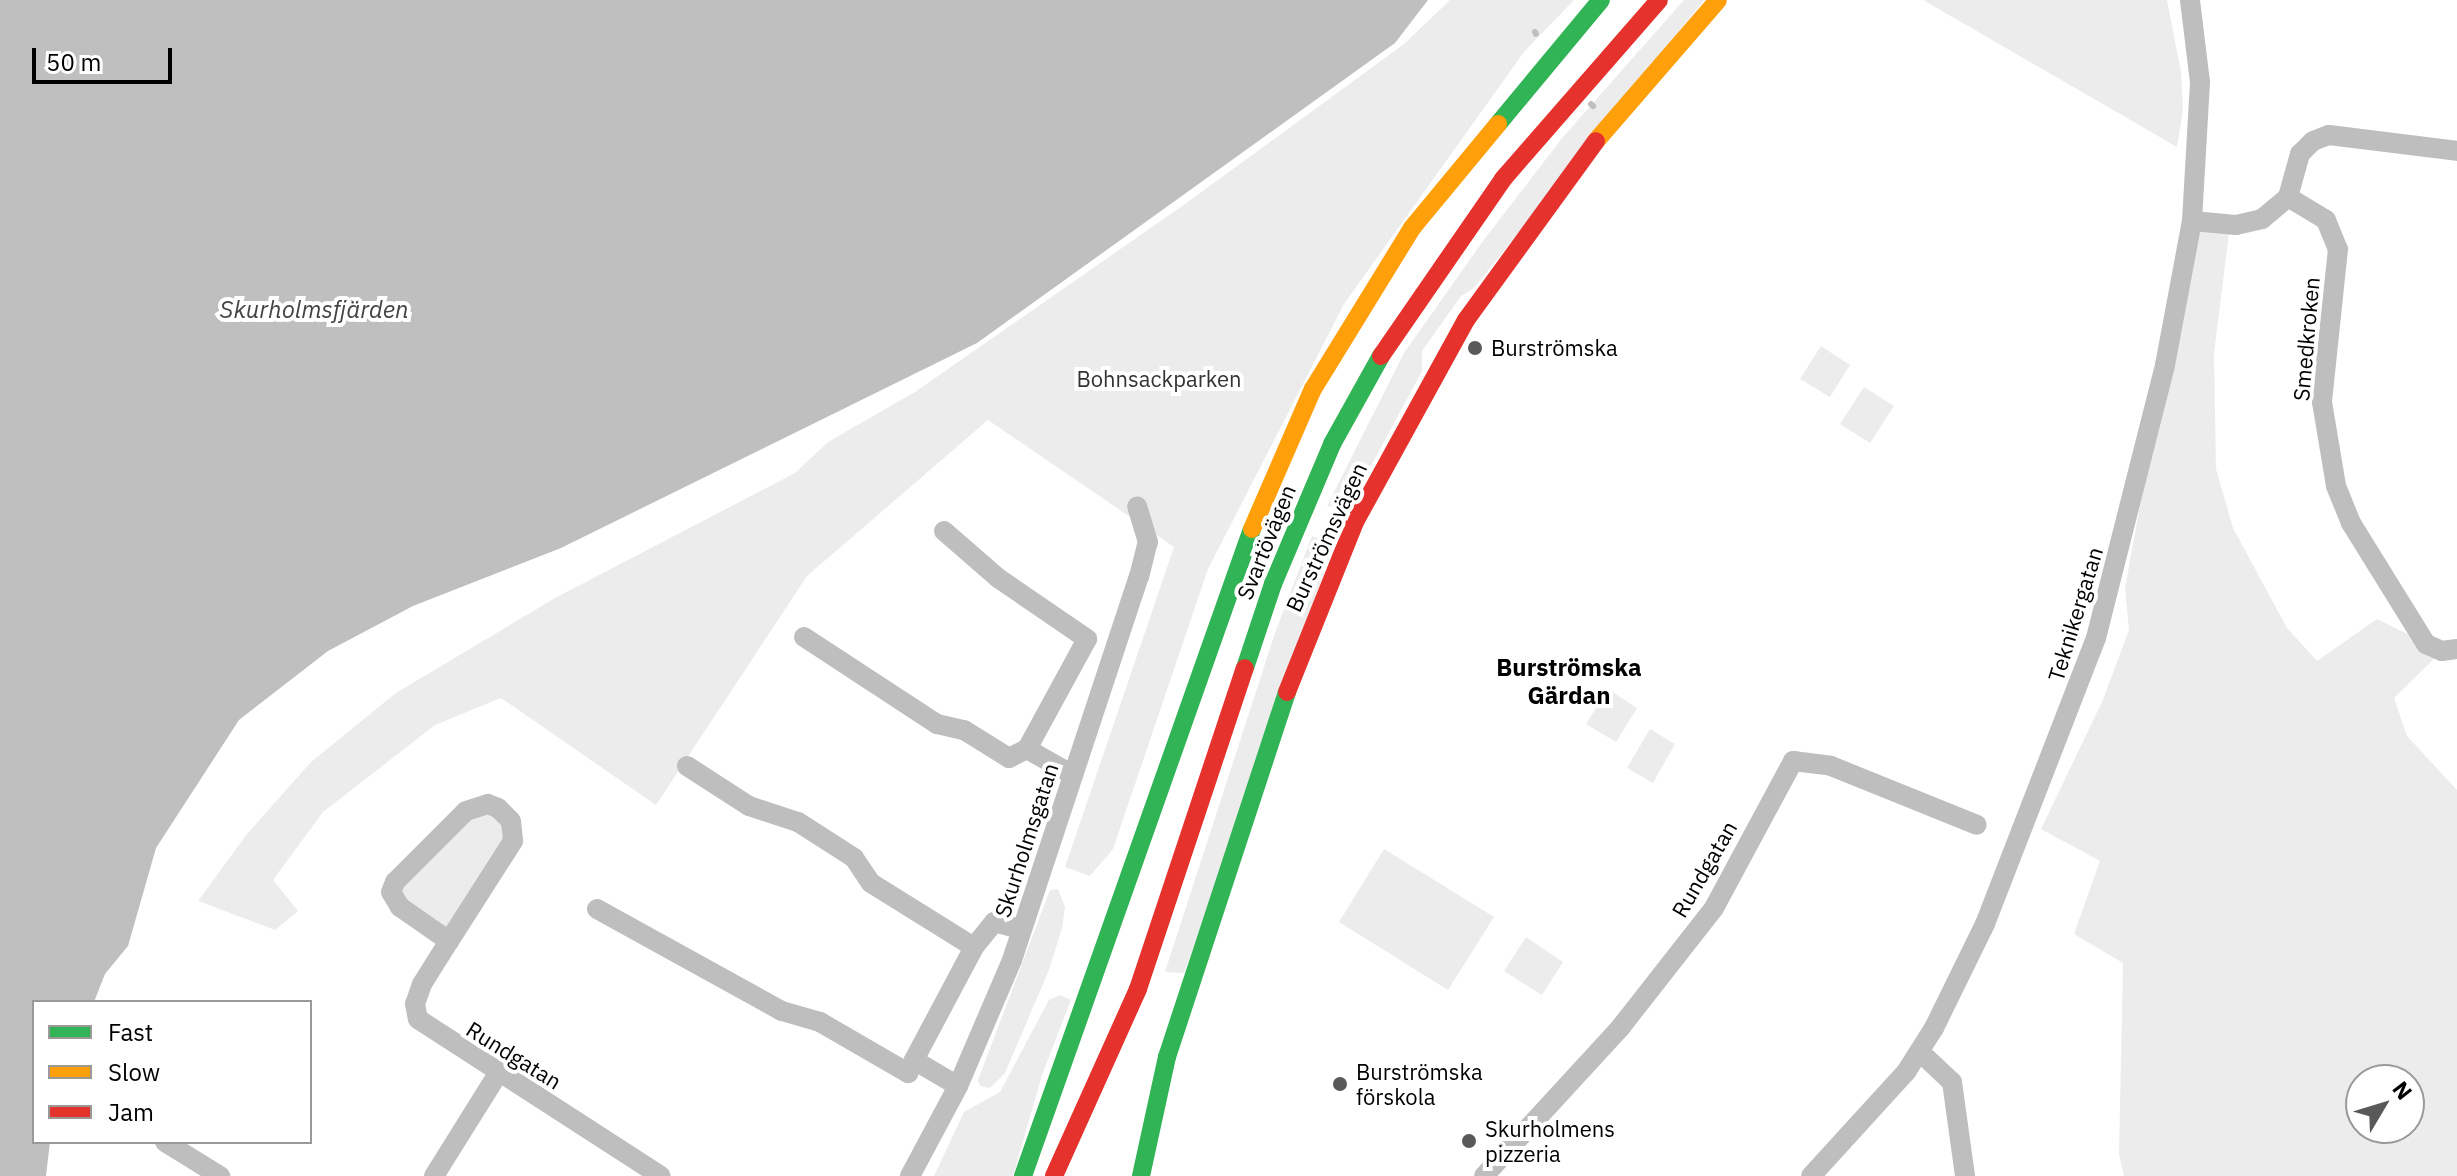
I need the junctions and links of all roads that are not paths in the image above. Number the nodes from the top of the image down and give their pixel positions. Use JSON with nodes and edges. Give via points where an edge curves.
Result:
{"nodes":[{"id":1,"x":1601,"y":0,"type":"edge"},
{"id":2,"x":1659,"y":0,"type":"edge"},
{"id":3,"x":1718,"y":0,"type":"edge"},
{"id":4,"x":2190,"y":0,"type":"edge"},
{"id":5,"x":2457,"y":151,"type":"edge"},
{"id":6,"x":2288,"y":197,"type":"junction"},
{"id":7,"x":2192,"y":221,"type":"junction"},
{"id":8,"x":1137,"y":507,"type":"dead end"},
{"id":9,"x":944,"y":531,"type":"dead end"},
{"id":10,"x":804,"y":637,"type":"dead end"},
{"id":11,"x":2457,"y":649,"type":"edge"},
{"id":12,"x":1076,"y":660,"type":"junction"},
{"id":13,"x":1106,"y":674,"type":"junction"},
{"id":14,"x":1027,"y":749,"type":"junction"},
{"id":15,"x":687,"y":766,"type":"dead end"},
{"id":16,"x":1073,"y":775,"type":"junction"},
{"id":17,"x":1977,"y":825,"type":"dead end"},
{"id":18,"x":597,"y":909,"type":"dead end"},
{"id":19,"x":1021,"y":929,"type":"junction"},
{"id":20,"x":449,"y":941,"type":"junction"},
{"id":21,"x":974,"y":947,"type":"junction"},
{"id":22,"x":1920,"y":1052,"type":"junction"},
{"id":23,"x":914,"y":1060,"type":"junction"},
{"id":24,"x":497,"y":1075,"type":"junction"},
{"id":25,"x":958,"y":1086,"type":"junction"},
{"id":26,"x":168,"y":1144,"type":"edge"},
{"id":27,"x":220,"y":1176,"type":"edge"},
{"id":28,"x":434,"y":1176,"type":"edge"},
{"id":29,"x":661,"y":1176,"type":"edge"},
{"id":30,"x":910,"y":1176,"type":"edge"},
{"id":31,"x":1023,"y":1176,"type":"edge"},
{"id":32,"x":1054,"y":1176,"type":"edge"},
{"id":33,"x":1141,"y":1176,"type":"edge"},
{"id":34,"x":1484,"y":1176,"type":"edge"},
{"id":35,"x":1811,"y":1176,"type":"edge"},
{"id":36,"x":1965,"y":1176,"type":"edge"}],
"edges":[{"from":1,"to":31,"type":"main road","name":"Svartövägen","via":[[1412,228],[1313,389],[1232,575]]},
{"from":2,"to":32,"type":"main road","name":"Svartövägen","via":[[1503,179],[1386,346],[1332,444],[1273,584],[1138,989]]},
{"from":3,"to":33,"type":"main road","name":"Burströmsvägen","via":[[1598,137],[1507,260],[1459,333],[1355,522],[1270,736],[1167,1057]]},
{"from":4,"to":7,"type":"street","name":"Teknikergatan","via":[[2200,82]]},
{"from":5,"to":6,"type":"street","via":[[2329,135],[2300,154]]},
{"from":6,"to":7,"type":"street","via":[[2251,224]]},
{"from":6,"to":11,"type":"street","name":"Smedkroken","via":[[2326,220],[2338,249],[2322,402],[2336,486],[2351,523],[2426,644],[2442,651]]},
{"from":7,"to":22,"type":"street","name":"Teknikergatan","via":[[2165,365],[2096,638],[1985,924]]},
{"from":8,"to":13,"type":"street","name":"Skurholmsgatan","via":[[1148,542]]},
{"from":9,"to":12,"type":"street","via":[[998,578],[1084,635]]},
{"from":10,"to":14,"type":"street","via":[[937,724],[964,730],[1009,758]]},
{"from":12,"to":13,"type":"street"},
{"from":12,"to":14,"type":"street"},
{"from":13,"to":16,"type":"street","name":"Skurholmsgatan"},
{"from":14,"to":16,"type":"street"},
{"from":15,"to":21,"type":"street","via":[[749,806],[809,829],[854,858],[871,883]]},
{"from":16,"to":19,"type":"street","name":"Skurholmsgatan"},
{"from":17,"to":34,"type":"street","name":"Rundgatan","via":[[1831,766],[1793,761],[1714,908],[1620,1028]]},
{"from":18,"to":23,"type":"street","via":[[782,1011],[820,1022],[908,1073]]},
{"from":19,"to":21,"type":"street","via":[[994,922]]},
{"from":19,"to":25,"type":"street","name":"Skurholmsgatan"},
{"from":20,"to":20,"type":"street","name":"Rundgatan","via":[[400,907],[391,892],[412,861],[450,824],[466,811],[488,804],[507,814],[513,841]]},
{"from":20,"to":24,"type":"street","name":"Rundgatan","via":[[422,984],[415,1011],[425,1026]]},
{"from":21,"to":23,"type":"street"},
{"from":22,"to":35,"type":"street","name":"Teknikergatan"},
{"from":22,"to":36,"type":"street","via":[[1952,1082]]},
{"from":23,"to":25,"type":"street"},
{"from":24,"to":28,"type":"street"},
{"from":24,"to":29,"type":"street","name":"Rundgatan"},
{"from":25,"to":30,"type":"street","name":"Skurholmsgatan"},
{"from":26,"to":27,"type":"street"}]}
